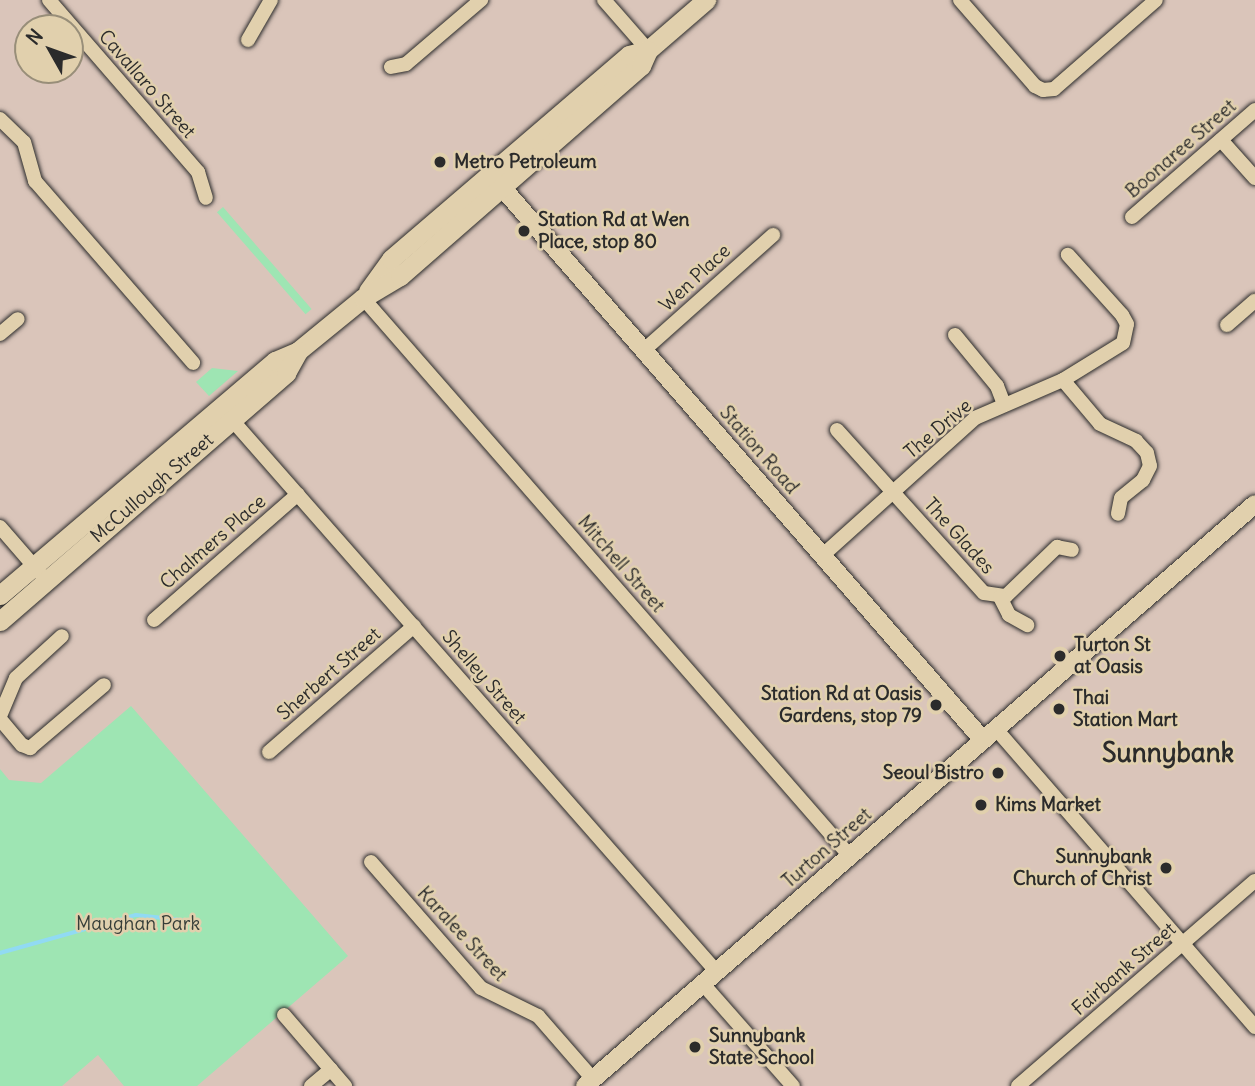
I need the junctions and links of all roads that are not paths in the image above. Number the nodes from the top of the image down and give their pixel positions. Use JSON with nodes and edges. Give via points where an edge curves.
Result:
{"nodes":[{"id":1,"x":49,"y":0,"type":"edge"},
{"id":2,"x":271,"y":0,"type":"edge"},
{"id":3,"x":481,"y":0,"type":"edge"},
{"id":4,"x":604,"y":0,"type":"edge"},
{"id":5,"x":706,"y":0,"type":"edge"},
{"id":6,"x":960,"y":0,"type":"edge"},
{"id":7,"x":1156,"y":0,"type":"edge"},
{"id":8,"x":248,"y":40,"type":"dead end"},
{"id":9,"x":648,"y":50,"type":"junction"},
{"id":10,"x":391,"y":67,"type":"dead end"},
{"id":11,"x":1255,"y":110,"type":"edge"},
{"id":12,"x":0,"y":119,"type":"edge"},
{"id":13,"x":1221,"y":140,"type":"junction"},
{"id":14,"x":1255,"y":178,"type":"edge"},
{"id":15,"x":497,"y":181,"type":"junction"},
{"id":16,"x":206,"y":198,"type":"dead end"},
{"id":17,"x":1132,"y":217,"type":"dead end"},
{"id":18,"x":773,"y":235,"type":"dead end"},
{"id":19,"x":1068,"y":255,"type":"dead end"},
{"id":20,"x":363,"y":298,"type":"junction"},
{"id":21,"x":1255,"y":301,"type":"edge"},
{"id":22,"x":18,"y":319,"type":"dead end"},
{"id":23,"x":1227,"y":325,"type":"dead end"},
{"id":24,"x":0,"y":334,"type":"edge"},
{"id":25,"x":955,"y":335,"type":"dead end"},
{"id":26,"x":644,"y":350,"type":"junction"},
{"id":27,"x":193,"y":363,"type":"dead end"},
{"id":28,"x":1063,"y":380,"type":"junction"},
{"id":29,"x":1004,"y":404,"type":"junction"},
{"id":30,"x":227,"y":413,"type":"junction"},
{"id":31,"x":837,"y":430,"type":"dead end"},
{"id":32,"x":894,"y":492,"type":"junction"},
{"id":33,"x":298,"y":494,"type":"junction"},
{"id":34,"x":1255,"y":504,"type":"edge"},
{"id":35,"x":1118,"y":514,"type":"dead end"},
{"id":36,"x":0,"y":527,"type":"edge"},
{"id":37,"x":1072,"y":550,"type":"dead end"},
{"id":38,"x":823,"y":555,"type":"junction"},
{"id":39,"x":39,"y":572,"type":"junction"},
{"id":40,"x":0,"y":595,"type":"edge"},
{"id":41,"x":1000,"y":597,"type":"junction"},
{"id":42,"x":154,"y":620,"type":"dead end"},
{"id":43,"x":0,"y":621,"type":"edge"},
{"id":44,"x":1027,"y":625,"type":"dead end"},
{"id":45,"x":414,"y":626,"type":"junction"},
{"id":46,"x":62,"y":636,"type":"dead end"},
{"id":47,"x":104,"y":685,"type":"dead end"},
{"id":48,"x":0,"y":718,"type":"edge"},
{"id":49,"x":990,"y":734,"type":"junction"},
{"id":50,"x":269,"y":752,"type":"dead end"},
{"id":51,"x":849,"y":856,"type":"junction"},
{"id":52,"x":371,"y":862,"type":"dead end"},
{"id":53,"x":1255,"y":881,"type":"edge"},
{"id":54,"x":1182,"y":944,"type":"junction"},
{"id":55,"x":710,"y":978,"type":"junction"},
{"id":56,"x":284,"y":1015,"type":"dead end"},
{"id":57,"x":1255,"y":1027,"type":"edge"},
{"id":58,"x":331,"y":1069,"type":"junction"},
{"id":59,"x":589,"y":1083,"type":"edge"},
{"id":60,"x":312,"y":1086,"type":"edge"},
{"id":61,"x":345,"y":1086,"type":"edge"},
{"id":62,"x":793,"y":1086,"type":"edge"},
{"id":63,"x":1018,"y":1086,"type":"edge"}],
"edges":[{"from":1,"to":16,"type":"street","name":"Cavallaro Street","via":[[198,172]]},
{"from":2,"to":8,"type":"street"},
{"from":3,"to":10,"type":"street","via":[[406,64]]},
{"from":4,"to":9,"type":"street"},
{"from":5,"to":9,"type":"main road","name":"McCullough Street"},
{"from":6,"to":7,"type":"street","via":[[1035,86],[1044,90],[1054,89]]},
{"from":9,"to":15,"type":"main road","name":"McCullough Street","via":[[641,66]]},
{"from":11,"to":13,"type":"street","name":"Boonaree Street"},
{"from":12,"to":27,"type":"street","via":[[24,142],[35,181]]},
{"from":13,"to":14,"type":"street"},
{"from":13,"to":17,"type":"street","name":"Boonaree Street"},
{"from":15,"to":20,"type":"main road","name":"McCullough Street","via":[[391,259]]},
{"from":15,"to":26,"type":"street","name":"Station Road"},
{"from":18,"to":26,"type":"street","name":"Wen Place"},
{"from":19,"to":28,"type":"street","name":"The Drive","via":[[1122,315],[1127,333],[1112,352]]},
{"from":20,"to":30,"type":"main road","name":"McCullough Street","via":[[298,351],[286,373]]},
{"from":20,"to":51,"type":"street","name":"Mitchell Street"},
{"from":21,"to":23,"type":"street"},
{"from":22,"to":24,"type":"street"},
{"from":25,"to":29,"type":"street","via":[[997,386]]},
{"from":26,"to":38,"type":"street","name":"Station Road"},
{"from":28,"to":29,"type":"street","name":"The Drive"},
{"from":28,"to":35,"type":"street","via":[[1100,424],[1136,441],[1147,453],[1150,466],[1143,480],[1121,498]]},
{"from":29,"to":32,"type":"street","name":"The Drive","via":[[975,418]]},
{"from":30,"to":33,"type":"street","name":"Shelley Street"},
{"from":30,"to":39,"type":"main road","name":"McCullough Street"},
{"from":31,"to":32,"type":"street","name":"The Glades"},
{"from":32,"to":38,"type":"street","name":"The Drive"},
{"from":32,"to":41,"type":"street","name":"The Glades","via":[[972,582],[984,593]]},
{"from":33,"to":42,"type":"street","name":"Chalmers Place"},
{"from":33,"to":45,"type":"street","name":"Shelley Street"},
{"from":34,"to":49,"type":"street","name":"Turton Street"},
{"from":36,"to":39,"type":"street"},
{"from":37,"to":41,"type":"street","name":"The Glades","via":[[1057,547],[1017,587]]},
{"from":38,"to":49,"type":"street","name":"Station Road"},
{"from":39,"to":40,"type":"main road","name":"McCullough Street"},
{"from":39,"to":43,"type":"main road","name":"McCullough Street"},
{"from":41,"to":44,"type":"street","name":"The Glades","via":[[1009,615]]},
{"from":45,"to":50,"type":"street","name":"Sherbert Street"},
{"from":45,"to":55,"type":"street","name":"Shelley Street"},
{"from":46,"to":48,"type":"street","via":[[16,678]]},
{"from":47,"to":48,"type":"street","via":[[30,748],[22,745]]},
{"from":49,"to":51,"type":"street","name":"Turton Street"},
{"from":49,"to":54,"type":"street","name":"Station Road"},
{"from":51,"to":55,"type":"street","name":"Turton Street"},
{"from":52,"to":59,"type":"street","name":"Karalee Street","via":[[481,988],[538,1016]]},
{"from":53,"to":54,"type":"street","name":"Fairbank Street"},
{"from":54,"to":57,"type":"street","name":"Station Road"},
{"from":54,"to":63,"type":"street","name":"Fairbank Street"},
{"from":55,"to":59,"type":"street","name":"Turton Street"},
{"from":55,"to":62,"type":"street","name":"Shelley Street"},
{"from":56,"to":58,"type":"street"},
{"from":58,"to":60,"type":"street"},
{"from":58,"to":61,"type":"street"}]}
